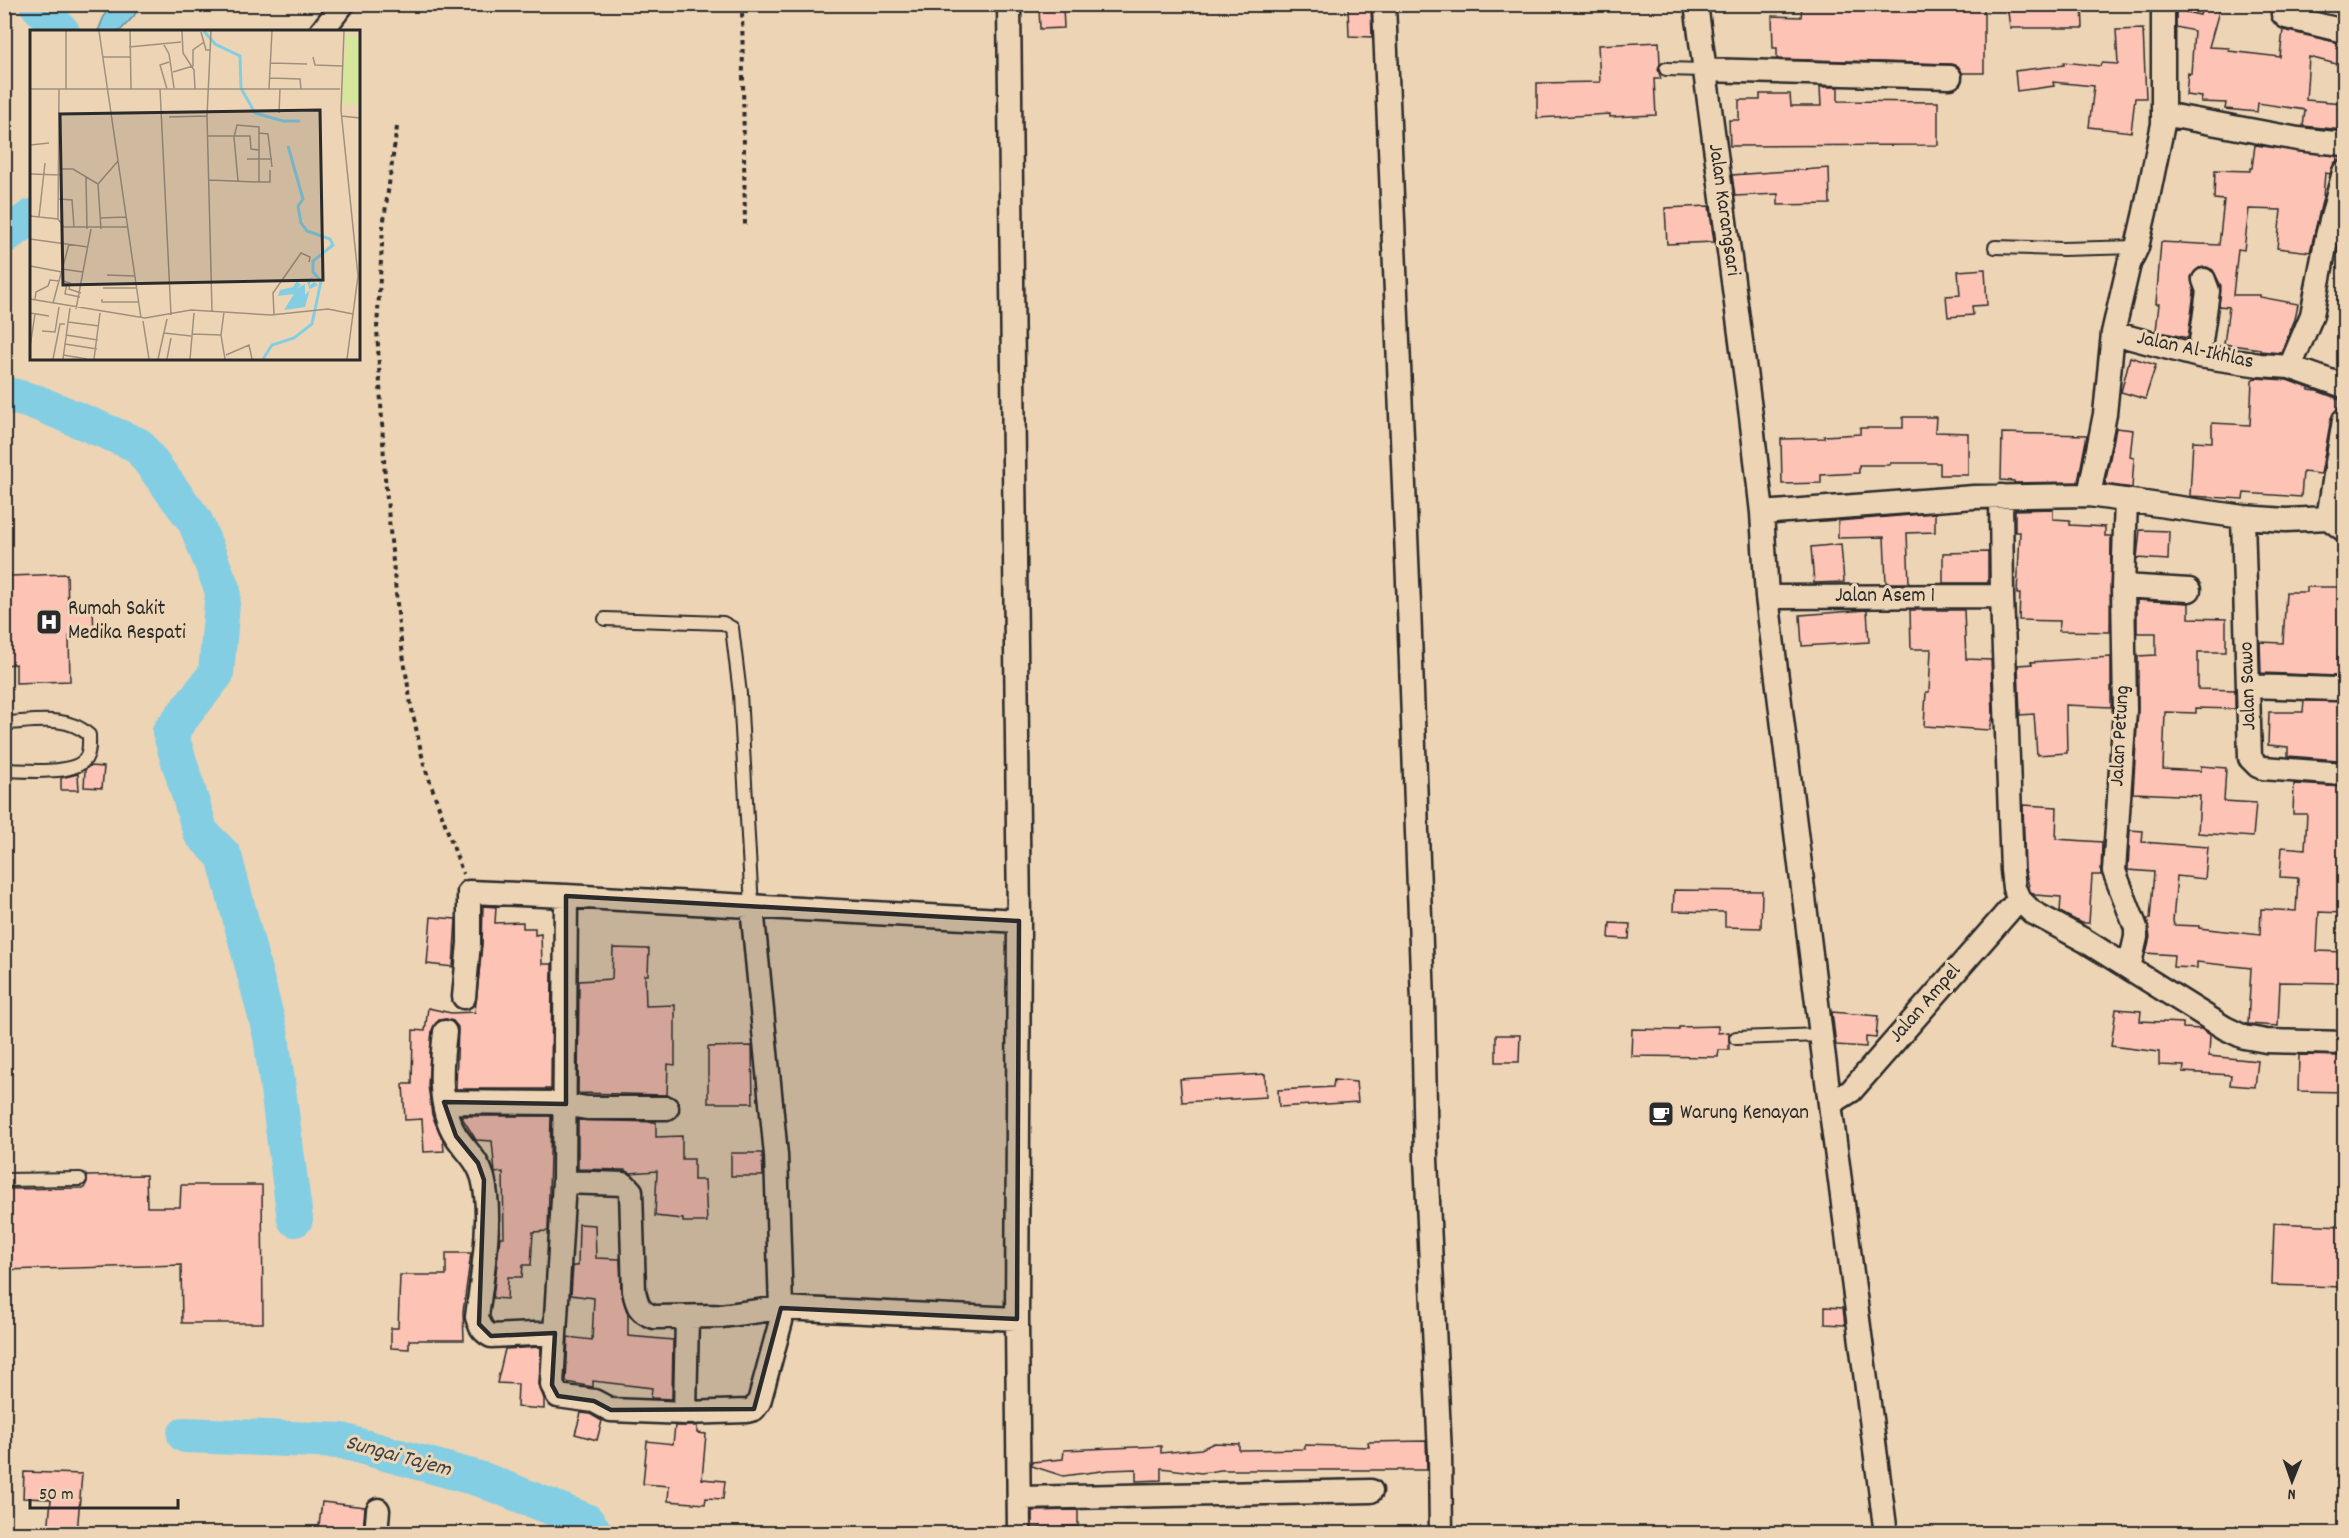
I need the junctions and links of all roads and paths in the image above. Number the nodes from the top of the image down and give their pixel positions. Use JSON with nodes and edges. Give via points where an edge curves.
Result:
{"nodes":[{"id":1,"x":342,"y":4,"type":"edge"},
{"id":2,"x":742,"y":4,"type":"edge"},
{"id":3,"x":1009,"y":4,"type":"edge"},
{"id":4,"x":1384,"y":4,"type":"edge"},
{"id":5,"x":1696,"y":4,"type":"edge"},
{"id":6,"x":2163,"y":4,"type":"edge"},
{"id":7,"x":2283,"y":4,"type":"edge"},
{"id":8,"x":2318,"y":14,"type":"edge"},
{"id":9,"x":322,"y":30,"type":"edge"},
{"id":10,"x":2344,"y":31,"type":"edge"},
{"id":11,"x":1666,"y":69,"type":"dead end"},
{"id":12,"x":1704,"y":70,"type":"junction"},
{"id":13,"x":1950,"y":77,"type":"dead end"},
{"id":14,"x":2163,"y":114,"type":"junction"},
{"id":15,"x":397,"y":127,"type":"dead end"},
{"id":16,"x":2344,"y":144,"type":"edge"},
{"id":17,"x":2344,"y":172,"type":"edge"},
{"id":18,"x":745,"y":226,"type":"dead end"},
{"id":19,"x":1995,"y":247,"type":"dead end"},
{"id":20,"x":2137,"y":247,"type":"junction"},
{"id":21,"x":2204,"y":280,"type":"dead end"},
{"id":22,"x":2113,"y":333,"type":"junction"},
{"id":23,"x":2199,"y":356,"type":"junction"},
{"id":24,"x":2290,"y":367,"type":"junction"},
{"id":25,"x":2344,"y":386,"type":"edge"},
{"id":26,"x":2344,"y":420,"type":"edge"},
{"id":27,"x":2089,"y":495,"type":"junction"},
{"id":28,"x":2001,"y":496,"type":"junction"},
{"id":29,"x":2126,"y":500,"type":"junction"},
{"id":30,"x":1762,"y":513,"type":"junction"},
{"id":31,"x":2243,"y":517,"type":"junction"},
{"id":32,"x":2336,"y":524,"type":"edge"},
{"id":33,"x":2123,"y":586,"type":"junction"},
{"id":34,"x":2189,"y":590,"type":"dead end"},
{"id":35,"x":2002,"y":596,"type":"junction"},
{"id":36,"x":1767,"y":597,"type":"junction"},
{"id":37,"x":605,"y":619,"type":"dead end"},
{"id":38,"x":2249,"y":686,"type":"junction"},
{"id":39,"x":2335,"y":689,"type":"dead end"},
{"id":40,"x":4,"y":723,"type":"edge"},
{"id":41,"x":4,"y":770,"type":"edge"},
{"id":42,"x":2344,"y":774,"type":"edge"},
{"id":43,"x":469,"y":892,"type":"junction"},
{"id":44,"x":566,"y":896,"type":"junction"},
{"id":45,"x":2019,"y":899,"type":"junction"},
{"id":46,"x":752,"y":907,"type":"junction"},
{"id":47,"x":1018,"y":921,"type":"junction"},
{"id":48,"x":2129,"y":968,"type":"junction"},
{"id":49,"x":464,"y":998,"type":"dead end"},
{"id":50,"x":445,"y":1032,"type":"dead end"},
{"id":51,"x":1821,"y":1035,"type":"junction"},
{"id":52,"x":1736,"y":1038,"type":"dead end"},
{"id":53,"x":2344,"y":1043,"type":"edge"},
{"id":54,"x":444,"y":1102,"type":"junction"},
{"id":55,"x":1830,"y":1104,"type":"junction"},
{"id":56,"x":566,"y":1106,"type":"junction"},
{"id":57,"x":667,"y":1108,"type":"dead end"},
{"id":58,"x":80,"y":1179,"type":"dead end"},
{"id":59,"x":4,"y":1180,"type":"edge"},
{"id":60,"x":564,"y":1182,"type":"junction"},
{"id":61,"x":782,"y":1308,"type":"junction"},
{"id":62,"x":687,"y":1317,"type":"junction"},
{"id":63,"x":1017,"y":1319,"type":"junction"},
{"id":64,"x":555,"y":1333,"type":"junction"},
{"id":65,"x":685,"y":1413,"type":"junction"},
{"id":66,"x":1371,"y":1491,"type":"dead end"},
{"id":67,"x":1020,"y":1498,"type":"junction"},
{"id":68,"x":378,"y":1510,"type":"dead end"},
{"id":69,"x":376,"y":1533,"type":"edge"},
{"id":70,"x":1019,"y":1533,"type":"edge"},
{"id":71,"x":1441,"y":1533,"type":"edge"},
{"id":72,"x":1886,"y":1533,"type":"edge"}],
"edges":[{"from":1,"to":9,"type":"street"},
{"from":2,"to":18,"type":"path"},
{"from":3,"to":47,"type":"street"},
{"from":4,"to":71,"type":"street"},
{"from":5,"to":12,"type":"street","name":"Jalan Karangsari"},
{"from":6,"to":14,"type":"street"},
{"from":7,"to":8,"type":"street","via":[[2286,17]]},
{"from":8,"to":10,"type":"street"},
{"from":11,"to":12,"type":"lane"},
{"from":12,"to":13,"type":"street"},
{"from":12,"to":30,"type":"street","name":"Jalan Karangsari"},
{"from":14,"to":16,"type":"street"},
{"from":14,"to":20,"type":"street"},
{"from":15,"to":43,"type":"path","via":[[383,227],[378,328],[386,489],[411,705],[424,765]]},
{"from":17,"to":24,"type":"street","via":[[2312,315]]},
{"from":19,"to":20,"type":"lane"},
{"from":20,"to":22,"type":"street","via":[[2129,264]]},
{"from":21,"to":23,"type":"street","via":[[2208,291]]},
{"from":22,"to":23,"type":"street","name":"Jalan Al-Ikhlas"},
{"from":22,"to":27,"type":"street","via":[[2105,414]]},
{"from":23,"to":24,"type":"street","name":"Jalan Al-Ikhlas"},
{"from":24,"to":25,"type":"street","name":"Jalan Al-Ikhlas"},
{"from":26,"to":32,"type":"street"},
{"from":27,"to":28,"type":"street"},
{"from":27,"to":29,"type":"street"},
{"from":28,"to":30,"type":"street"},
{"from":28,"to":35,"type":"street"},
{"from":29,"to":31,"type":"street"},
{"from":29,"to":33,"type":"street","name":"Jalan Petung"},
{"from":30,"to":36,"type":"street","name":"Jalan Karangsari"},
{"from":31,"to":32,"type":"street"},
{"from":31,"to":38,"type":"street","name":"Jalan Sawo"},
{"from":33,"to":34,"type":"street"},
{"from":33,"to":48,"type":"street","name":"Jalan Petung","via":[[2125,710],[2115,871],[2136,928]]},
{"from":35,"to":36,"type":"street","name":"Jalan Asem 1"},
{"from":35,"to":45,"type":"street","via":[[2012,870]]},
{"from":36,"to":51,"type":"street","name":"Jalan Karangsari"},
{"from":37,"to":46,"type":"lane","via":[[723,623],[732,628],[740,694]]},
{"from":38,"to":39,"type":"street"},
{"from":38,"to":42,"type":"street","name":"Jalan Sawo","via":[[2250,758],[2258,766]]},
{"from":40,"to":41,"type":"lane","via":[[60,721],[80,727],[89,735],[86,760],[75,768]]},
{"from":43,"to":44,"type":"street"},
{"from":43,"to":49,"type":"street"},
{"from":44,"to":46,"type":"street"},
{"from":44,"to":56,"type":"street"},
{"from":45,"to":48,"type":"street","via":[[2032,912]]},
{"from":45,"to":55,"type":"street","name":"Jalan Ampel","via":[[1851,1091]]},
{"from":46,"to":47,"type":"street"},
{"from":46,"to":61,"type":"street","via":[[776,1155]]},
{"from":47,"to":63,"type":"street"},
{"from":48,"to":53,"type":"street","via":[[2244,1037]]},
{"from":50,"to":54,"type":"street"},
{"from":51,"to":52,"type":"lane"},
{"from":51,"to":55,"type":"street","name":"Jalan Karangsari"},
{"from":54,"to":56,"type":"street"},
{"from":54,"to":64,"type":"street","via":[[456,1136],[478,1163],[483,1180],[484,1264],[477,1317],[482,1329],[495,1336]]},
{"from":55,"to":72,"type":"street","name":"Jalan Karangsari"},
{"from":56,"to":57,"type":"street"},
{"from":56,"to":60,"type":"street"},
{"from":58,"to":59,"type":"lane"},
{"from":60,"to":62,"type":"street","via":[[628,1186],[632,1194],[637,1304],[644,1314],[654,1317]]},
{"from":60,"to":64,"type":"street"},
{"from":61,"to":62,"type":"street"},
{"from":61,"to":63,"type":"street"},
{"from":61,"to":65,"type":"street","via":[[763,1391],[754,1409]]},
{"from":62,"to":65,"type":"street"},
{"from":63,"to":67,"type":"street"},
{"from":64,"to":65,"type":"street","via":[[552,1385],[558,1396],[594,1401],[610,1410]]},
{"from":66,"to":67,"type":"street"},
{"from":67,"to":70,"type":"street"},
{"from":68,"to":69,"type":"street"}]}
